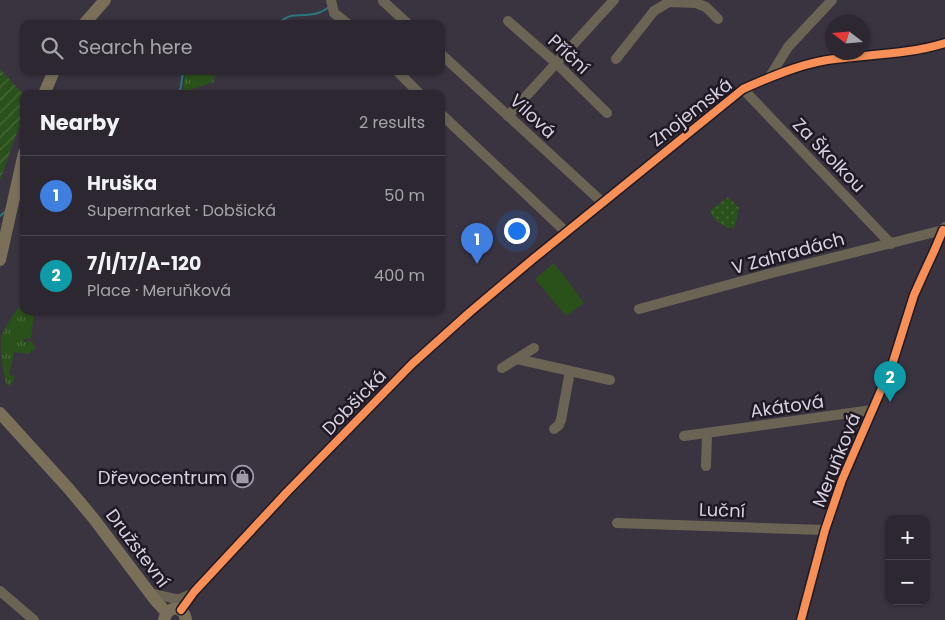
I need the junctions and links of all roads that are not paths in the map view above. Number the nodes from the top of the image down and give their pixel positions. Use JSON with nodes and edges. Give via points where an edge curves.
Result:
{"nodes":[{"id":1,"x":105,"y":0,"type":"edge"},
{"id":2,"x":383,"y":0,"type":"edge"},
{"id":3,"x":614,"y":0,"type":"edge"},
{"id":4,"x":654,"y":0,"type":"edge"},
{"id":5,"x":832,"y":0,"type":"edge"},
{"id":6,"x":666,"y":1,"type":"edge"},
{"id":7,"x":333,"y":7,"type":"edge"},
{"id":8,"x":654,"y":11,"type":"junction"},
{"id":9,"x":718,"y":19,"type":"dead end"},
{"id":10,"x":88,"y":20,"type":"edge"},
{"id":11,"x":344,"y":20,"type":"edge"},
{"id":12,"x":404,"y":20,"type":"edge"},
{"id":13,"x":508,"y":21,"type":"dead end"},
{"id":14,"x":945,"y":43,"type":"edge"},
{"id":15,"x":445,"y":58,"type":"edge"},
{"id":16,"x":616,"y":58,"type":"dead end"},
{"id":17,"x":556,"y":63,"type":"junction"},
{"id":18,"x":52,"y":75,"type":"edge"},
{"id":19,"x":401,"y":75,"type":"edge"},
{"id":20,"x":769,"y":78,"type":"junction"},
{"id":21,"x":743,"y":89,"type":"junction"},
{"id":22,"x":46,"y":90,"type":"edge"},
{"id":23,"x":416,"y":90,"type":"edge"},
{"id":24,"x":608,"y":112,"type":"dead end"},
{"id":25,"x":508,"y":116,"type":"junction"},
{"id":26,"x":445,"y":118,"type":"edge"},
{"id":27,"x":20,"y":170,"type":"edge"},
{"id":28,"x":602,"y":202,"type":"junction"},
{"id":29,"x":944,"y":229,"type":"edge"},
{"id":30,"x":566,"y":232,"type":"junction"},
{"id":31,"x":891,"y":244,"type":"junction"},
{"id":32,"x":0,"y":260,"type":"edge"},
{"id":33,"x":638,"y":309,"type":"dead end"},
{"id":34,"x":534,"y":348,"type":"dead end"},
{"id":35,"x":517,"y":359,"type":"junction"},
{"id":36,"x":502,"y":368,"type":"dead end"},
{"id":37,"x":570,"y":371,"type":"junction"},
{"id":38,"x":610,"y":380,"type":"dead end"},
{"id":39,"x":872,"y":410,"type":"junction"},
{"id":40,"x":0,"y":413,"type":"edge"},
{"id":41,"x":554,"y":429,"type":"dead end"},
{"id":42,"x":707,"y":434,"type":"junction"},
{"id":43,"x":684,"y":436,"type":"dead end"},
{"id":44,"x":706,"y":466,"type":"dead end"},
{"id":45,"x":616,"y":523,"type":"dead end"},
{"id":46,"x":826,"y":530,"type":"junction"},
{"id":47,"x":0,"y":591,"type":"edge"},
{"id":48,"x":194,"y":592,"type":"junction"},
{"id":49,"x":150,"y":593,"type":"junction"},
{"id":50,"x":184,"y":615,"type":"edge"},
{"id":51,"x":165,"y":616,"type":"edge"},
{"id":52,"x":34,"y":620,"type":"edge"},
{"id":53,"x":801,"y":620,"type":"edge"}],
"edges":[{"from":1,"to":10,"type":"main road"},
{"from":2,"to":12,"type":"street"},
{"from":3,"to":17,"type":"street"},
{"from":4,"to":8,"type":"street"},
{"from":5,"to":20,"type":"street","via":[[788,48]]},
{"from":6,"to":8,"type":"street"},
{"from":6,"to":9,"type":"street","via":[[696,3],[706,7]]},
{"from":7,"to":11,"type":"street"},
{"from":8,"to":16,"type":"street"},
{"from":13,"to":17,"type":"street","name":"Příční"},
{"from":14,"to":20,"type":"street","name":"Znojemská","via":[[906,52],[826,60]]},
{"from":15,"to":25,"type":"street","name":"Vilová"},
{"from":17,"to":24,"type":"street","name":"Příční"},
{"from":17,"to":25,"type":"street"},
{"from":18,"to":22,"type":"main road"},
{"from":19,"to":23,"type":"street"},
{"from":20,"to":21,"type":"street","name":"Znojemská"},
{"from":21,"to":28,"type":"street","name":"Znojemská"},
{"from":21,"to":31,"type":"street","name":"Za Školkou"},
{"from":25,"to":28,"type":"street","name":"Vilová"},
{"from":26,"to":30,"type":"street"},
{"from":27,"to":32,"type":"main road"},
{"from":28,"to":30,"type":"street","name":"Znojemská"},
{"from":29,"to":31,"type":"street","name":"V Zahradách"},
{"from":29,"to":39,"type":"street","name":"Meruňková","via":[[914,295],[892,364]]},
{"from":30,"to":48,"type":"street","name":"Dobšická","via":[[412,364]]},
{"from":31,"to":33,"type":"street","name":"V Zahradách"},
{"from":34,"to":35,"type":"street"},
{"from":35,"to":36,"type":"street"},
{"from":35,"to":37,"type":"street"},
{"from":37,"to":38,"type":"street"},
{"from":37,"to":41,"type":"street","via":[[559,425]]},
{"from":39,"to":42,"type":"street","name":"Akátová"},
{"from":39,"to":46,"type":"street","name":"Meruňková","via":[[842,480]]},
{"from":40,"to":49,"type":"main road","name":"Družstevní","via":[[82,504]]},
{"from":42,"to":43,"type":"street","name":"Akátová"},
{"from":42,"to":44,"type":"street"},
{"from":45,"to":46,"type":"street","name":"Luční"},
{"from":46,"to":53,"type":"street","name":"Meruňková"},
{"from":47,"to":52,"type":"street"},
{"from":48,"to":49,"type":"street","via":[[176,599]]},
{"from":48,"to":50,"type":"street","name":"Dobšická"},
{"from":49,"to":51,"type":"main road","name":"Družstevní"},
{"from":50,"to":51,"type":"main road","via":[[175,608]]}]}
